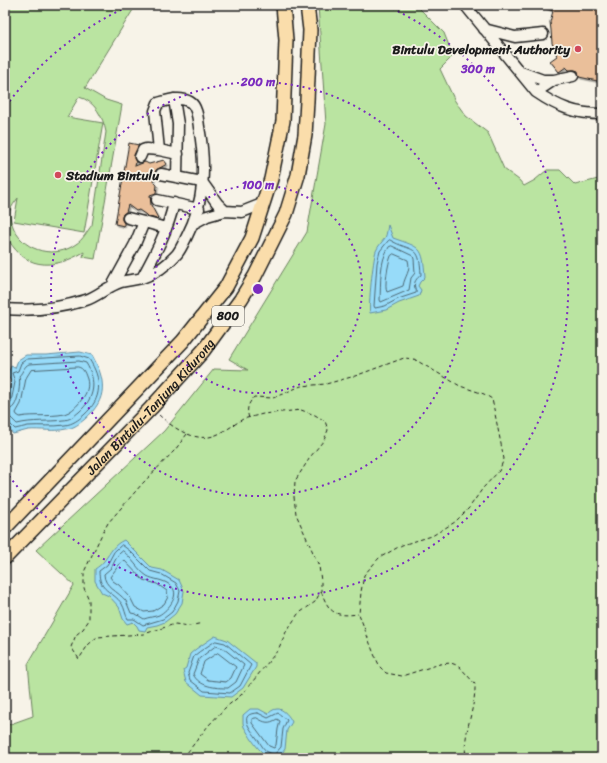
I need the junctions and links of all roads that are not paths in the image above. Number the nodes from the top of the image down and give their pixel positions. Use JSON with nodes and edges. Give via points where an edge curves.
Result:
{"nodes":[{"id":1,"x":283,"y":5,"type":"edge"},
{"id":2,"x":307,"y":5,"type":"edge"},
{"id":3,"x":465,"y":5,"type":"edge"},
{"id":4,"x":484,"y":29,"type":"junction"},
{"id":5,"x":543,"y":34,"type":"dead end"},
{"id":6,"x":520,"y":72,"type":"junction"},
{"id":7,"x":573,"y":76,"type":"dead end"},
{"id":8,"x":554,"y":80,"type":"junction"},
{"id":9,"x":539,"y":90,"type":"dead end"},
{"id":10,"x":174,"y":99,"type":"junction"},
{"id":11,"x":602,"y":114,"type":"edge"},
{"id":12,"x":159,"y":150,"type":"junction"},
{"id":13,"x":178,"y":154,"type":"junction"},
{"id":14,"x":140,"y":157,"type":"dead end"},
{"id":15,"x":162,"y":174,"type":"dead end"},
{"id":16,"x":177,"y":177,"type":"junction"},
{"id":17,"x":202,"y":182,"type":"junction"},
{"id":18,"x":157,"y":200,"type":"dead end"},
{"id":19,"x":174,"y":204,"type":"junction"},
{"id":20,"x":262,"y":204,"type":"junction"},
{"id":21,"x":199,"y":209,"type":"junction"},
{"id":22,"x":225,"y":211,"type":"junction"},
{"id":23,"x":128,"y":218,"type":"dead end"},
{"id":24,"x":144,"y":222,"type":"junction"},
{"id":25,"x":194,"y":223,"type":"junction"},
{"id":26,"x":166,"y":228,"type":"junction"},
{"id":27,"x":142,"y":278,"type":"junction"},
{"id":28,"x":112,"y":286,"type":"junction"},
{"id":29,"x":5,"y":309,"type":"edge"},
{"id":30,"x":5,"y":528,"type":"edge"},
{"id":31,"x":5,"y":558,"type":"edge"}],
"edges":[{"from":1,"to":20,"type":"main road","name":"Jalan Bintulu-Tanjung Kidurong","number":"800","via":[[286,40],[283,121],[271,179]]},
{"from":2,"to":31,"type":"main road","name":"Jalan Bintulu-Tanjung Kidurong","number":"800","via":[[310,30],[305,135],[298,176],[286,214],[255,276],[203,351]]},
{"from":3,"to":4,"type":"street"},
{"from":4,"to":5,"type":"street","via":[[515,37]]},
{"from":4,"to":6,"type":"street"},
{"from":6,"to":8,"type":"street","via":[[543,80]]},
{"from":6,"to":11,"type":"street","via":[[536,92],[549,100],[569,110]]},
{"from":7,"to":8,"type":"street"},
{"from":8,"to":9,"type":"street"},
{"from":10,"to":12,"type":"street","via":[[158,103],[156,107]]},
{"from":10,"to":13,"type":"street","via":[[178,124]]},
{"from":10,"to":17,"type":"street","via":[[183,98],[192,103],[196,112],[201,136]]},
{"from":12,"to":13,"type":"street"},
{"from":12,"to":14,"type":"street","via":[[146,149]]},
{"from":13,"to":16,"type":"street"},
{"from":15,"to":16,"type":"street"},
{"from":16,"to":17,"type":"street"},
{"from":17,"to":21,"type":"street"},
{"from":17,"to":22,"type":"street"},
{"from":18,"to":19,"type":"street"},
{"from":19,"to":21,"type":"street"},
{"from":19,"to":26,"type":"street"},
{"from":20,"to":22,"type":"street","via":[[242,212]]},
{"from":20,"to":30,"type":"main road","name":"Jalan Bintulu-Tanjung Kidurong","number":"800","via":[[252,238],[226,287],[183,341]]},
{"from":21,"to":25,"type":"street"},
{"from":22,"to":25,"type":"street"},
{"from":23,"to":24,"type":"street"},
{"from":24,"to":26,"type":"street"},
{"from":24,"to":28,"type":"street"},
{"from":25,"to":27,"type":"street","via":[[178,253],[169,263]]},
{"from":26,"to":27,"type":"street"},
{"from":27,"to":28,"type":"street","via":[[122,281]]},
{"from":28,"to":29,"type":"street","via":[[87,300],[48,308]]}]}
